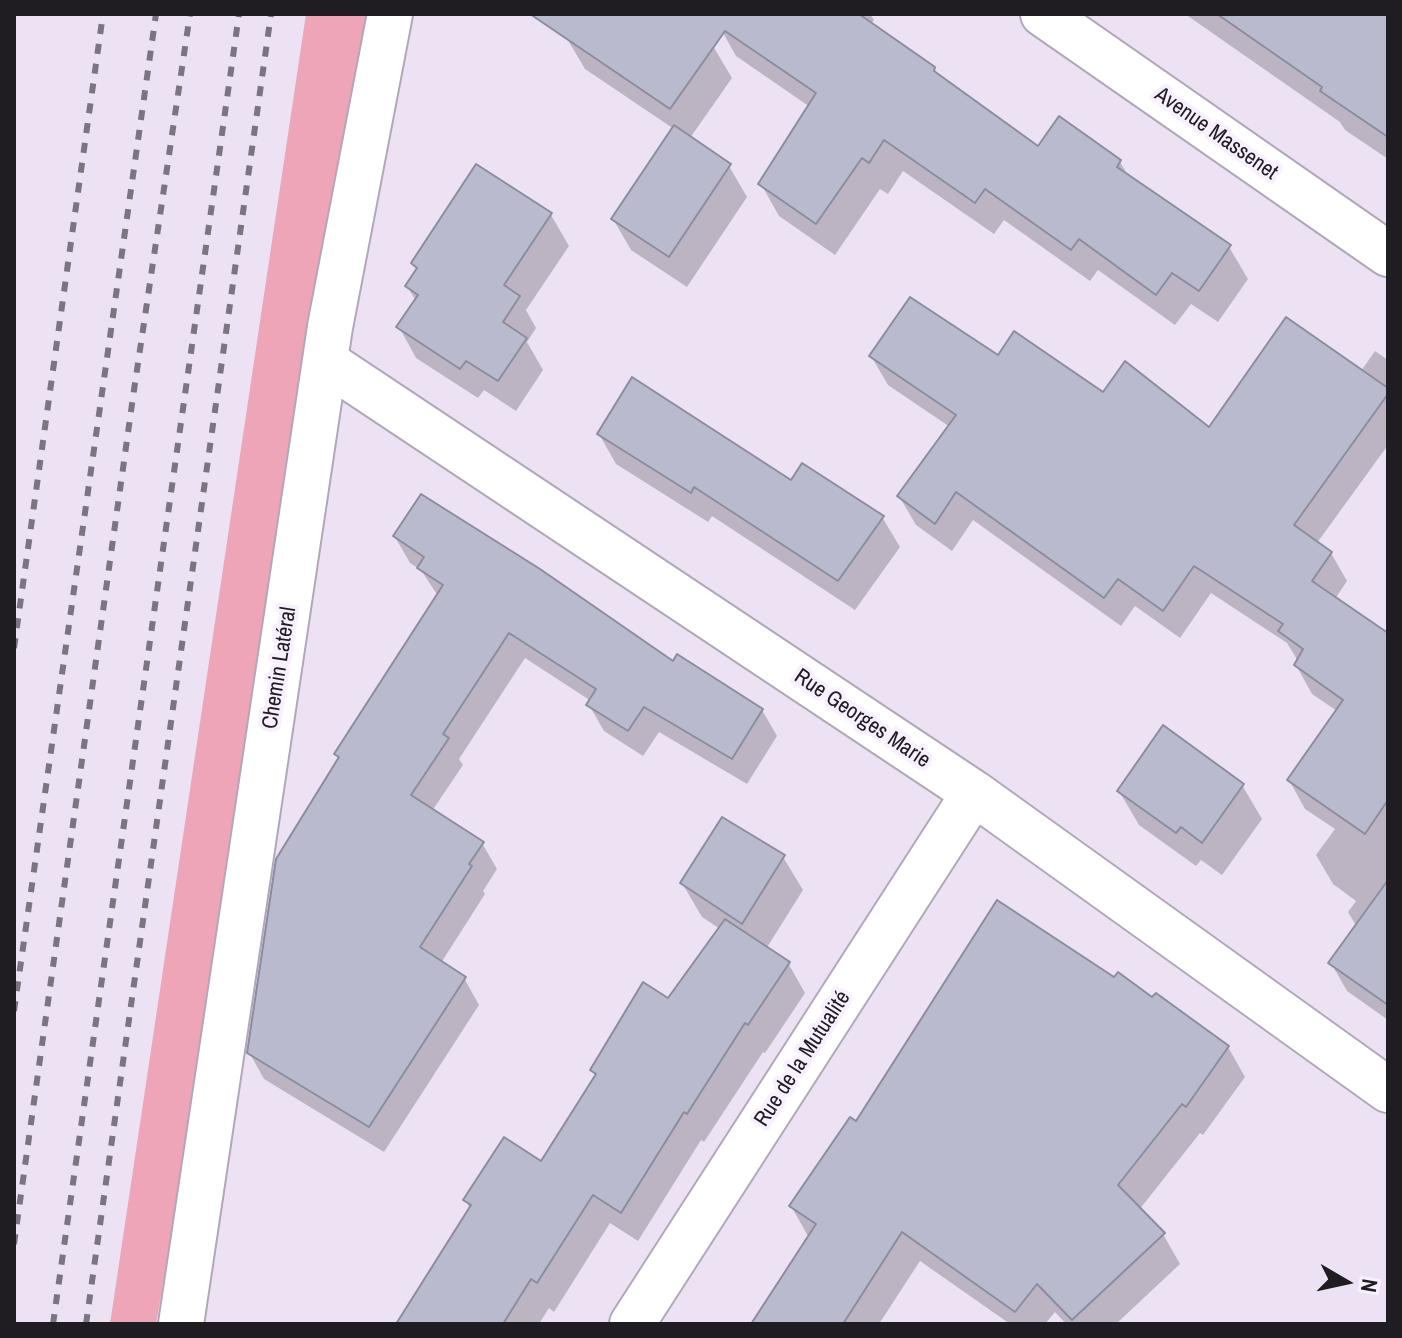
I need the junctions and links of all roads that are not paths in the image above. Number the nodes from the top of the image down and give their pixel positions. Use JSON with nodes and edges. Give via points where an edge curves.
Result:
{"nodes":[{"id":1,"x":390,"y":14,"type":"edge"},
{"id":2,"x":1043,"y":14,"type":"edge"},
{"id":3,"x":1388,"y":254,"type":"edge"},
{"id":4,"x":326,"y":362,"type":"junction"},
{"id":5,"x":974,"y":793,"type":"junction"},
{"id":6,"x":1388,"y":1090,"type":"edge"},
{"id":7,"x":181,"y":1324,"type":"edge"},
{"id":8,"x":632,"y":1324,"type":"edge"}],
"edges":[{"from":1,"to":4,"type":"street","name":"Chemin Latéral"},
{"from":2,"to":3,"type":"street","name":"Avenue Massenet"},
{"from":4,"to":5,"type":"street","name":"Rue Georges Marie"},
{"from":4,"to":7,"type":"street","name":"Chemin Latéral"},
{"from":5,"to":6,"type":"street","name":"Rue Georges Marie"},
{"from":5,"to":8,"type":"street","name":"Rue de la Mutualité"}]}
